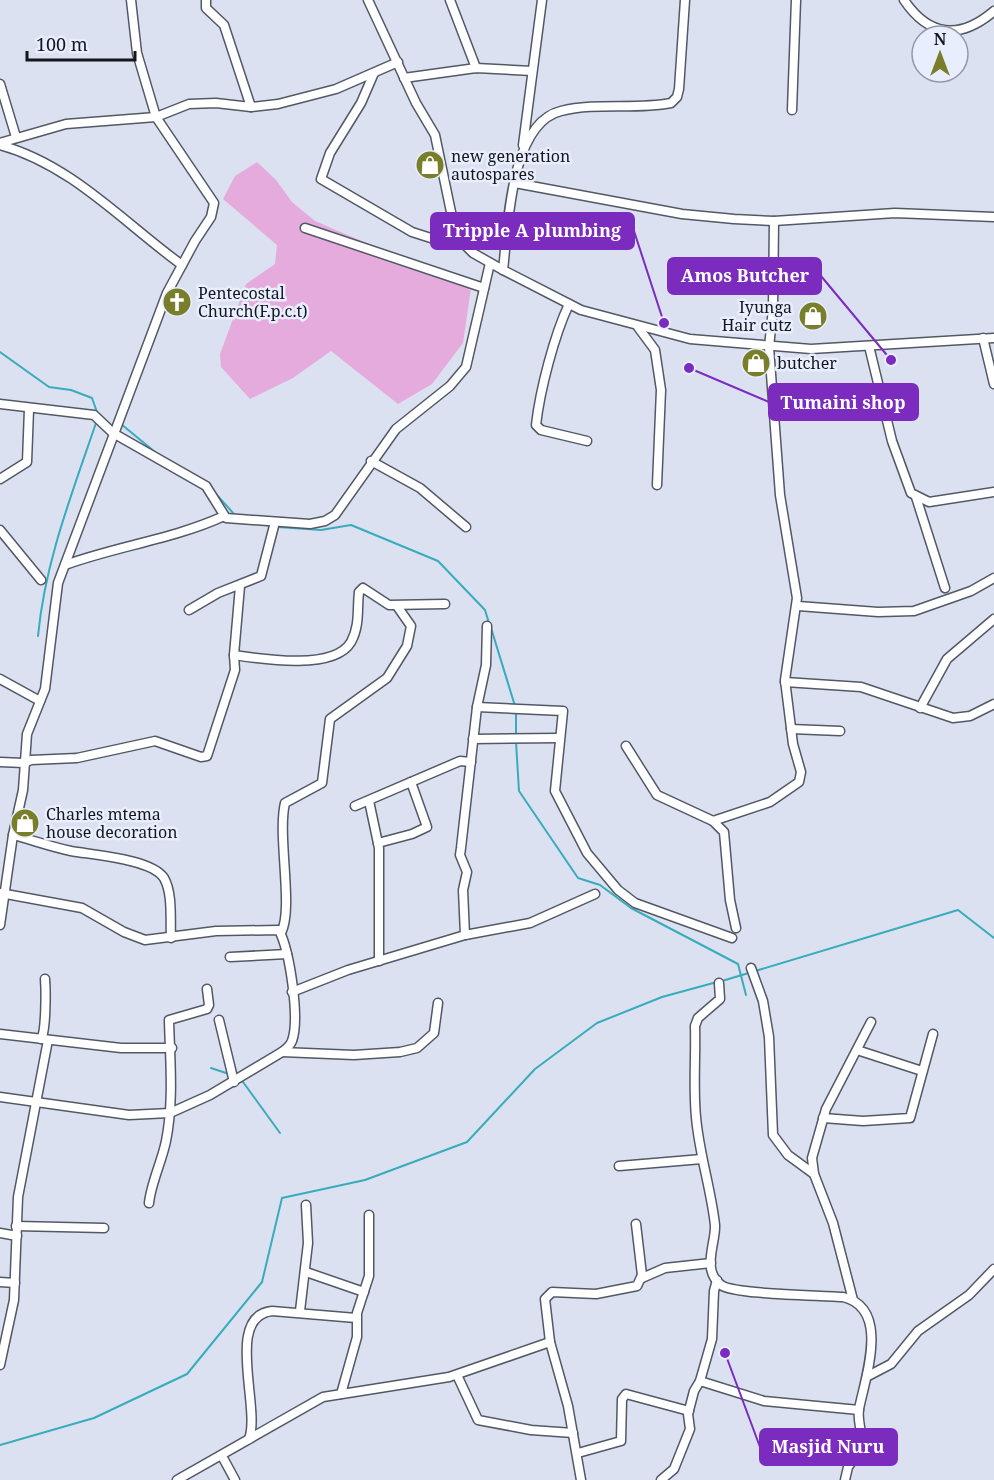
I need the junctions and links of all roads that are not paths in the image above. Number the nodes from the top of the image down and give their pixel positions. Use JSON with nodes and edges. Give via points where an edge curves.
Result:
{"nodes":[{"id":1,"x":131,"y":0,"type":"edge"},
{"id":2,"x":206,"y":0,"type":"edge"},
{"id":3,"x":368,"y":0,"type":"edge"},
{"id":4,"x":450,"y":0,"type":"edge"},
{"id":5,"x":685,"y":0,"type":"edge"},
{"id":6,"x":796,"y":0,"type":"edge"},
{"id":7,"x":904,"y":0,"type":"edge"},
{"id":8,"x":542,"y":1,"type":"edge"},
{"id":9,"x":994,"y":11,"type":"edge"},
{"id":10,"x":398,"y":62,"type":"junction"},
{"id":11,"x":476,"y":68,"type":"junction"},
{"id":12,"x":532,"y":71,"type":"junction"},
{"id":13,"x":374,"y":73,"type":"junction"},
{"id":14,"x":404,"y":78,"type":"junction"},
{"id":15,"x":0,"y":84,"type":"edge"},
{"id":16,"x":251,"y":107,"type":"junction"},
{"id":17,"x":792,"y":110,"type":"dead end"},
{"id":18,"x":156,"y":117,"type":"junction"},
{"id":19,"x":16,"y":137,"type":"junction"},
{"id":20,"x":0,"y":144,"type":"edge"},
{"id":21,"x":523,"y":146,"type":"junction"},
{"id":22,"x":515,"y":183,"type":"junction"},
{"id":23,"x":994,"y":217,"type":"edge"},
{"id":24,"x":774,"y":221,"type":"junction"},
{"id":25,"x":305,"y":228,"type":"dead end"},
{"id":26,"x":462,"y":242,"type":"junction"},
{"id":27,"x":490,"y":263,"type":"junction"},
{"id":28,"x":182,"y":265,"type":"junction"},
{"id":29,"x":503,"y":270,"type":"junction"},
{"id":30,"x":484,"y":288,"type":"junction"},
{"id":31,"x":568,"y":304,"type":"junction"},
{"id":32,"x":638,"y":326,"type":"junction"},
{"id":33,"x":983,"y":338,"type":"junction"},
{"id":34,"x":994,"y":338,"type":"edge"},
{"id":35,"x":869,"y":346,"type":"junction"},
{"id":36,"x":769,"y":347,"type":"junction"},
{"id":37,"x":994,"y":384,"type":"edge"},
{"id":38,"x":0,"y":404,"type":"edge"},
{"id":39,"x":29,"y":408,"type":"junction"},
{"id":40,"x":112,"y":433,"type":"junction"},
{"id":41,"x":587,"y":441,"type":"dead end"},
{"id":42,"x":371,"y":461,"type":"junction"},
{"id":43,"x":0,"y":479,"type":"edge"},
{"id":44,"x":657,"y":485,"type":"dead end"},
{"id":45,"x":994,"y":492,"type":"edge"},
{"id":46,"x":916,"y":497,"type":"junction"},
{"id":47,"x":224,"y":516,"type":"junction"},
{"id":48,"x":275,"y":522,"type":"junction"},
{"id":49,"x":466,"y":527,"type":"dead end"},
{"id":50,"x":0,"y":530,"type":"edge"},
{"id":51,"x":65,"y":565,"type":"junction"},
{"id":52,"x":994,"y":578,"type":"edge"},
{"id":53,"x":41,"y":580,"type":"dead end"},
{"id":54,"x":240,"y":586,"type":"junction"},
{"id":55,"x":945,"y":588,"type":"dead end"},
{"id":56,"x":445,"y":604,"type":"dead end"},
{"id":57,"x":396,"y":606,"type":"junction"},
{"id":58,"x":798,"y":606,"type":"junction"},
{"id":59,"x":189,"y":610,"type":"dead end"},
{"id":60,"x":994,"y":619,"type":"edge"},
{"id":61,"x":487,"y":626,"type":"dead end"},
{"id":62,"x":234,"y":655,"type":"junction"},
{"id":63,"x":0,"y":679,"type":"edge"},
{"id":64,"x":785,"y":682,"type":"junction"},
{"id":65,"x":40,"y":701,"type":"junction"},
{"id":66,"x":994,"y":704,"type":"edge"},
{"id":67,"x":477,"y":707,"type":"junction"},
{"id":68,"x":920,"y":708,"type":"junction"},
{"id":69,"x":791,"y":729,"type":"junction"},
{"id":70,"x":840,"y":731,"type":"dead end"},
{"id":71,"x":559,"y":738,"type":"junction"},
{"id":72,"x":473,"y":739,"type":"junction"},
{"id":73,"x":626,"y":746,"type":"dead end"},
{"id":74,"x":0,"y":762,"type":"edge"},
{"id":75,"x":471,"y":762,"type":"junction"},
{"id":76,"x":24,"y":763,"type":"junction"},
{"id":77,"x":411,"y":782,"type":"junction"},
{"id":78,"x":369,"y":801,"type":"junction"},
{"id":79,"x":355,"y":806,"type":"dead end"},
{"id":80,"x":712,"y":821,"type":"junction"},
{"id":81,"x":13,"y":835,"type":"junction"},
{"id":82,"x":378,"y":843,"type":"junction"},
{"id":83,"x":2,"y":893,"type":"edge"},
{"id":84,"x":595,"y":894,"type":"dead end"},
{"id":85,"x":0,"y":925,"type":"edge"},
{"id":86,"x":736,"y":928,"type":"dead end"},
{"id":87,"x":281,"y":933,"type":"junction"},
{"id":88,"x":465,"y":935,"type":"junction"},
{"id":89,"x":171,"y":938,"type":"junction"},
{"id":90,"x":732,"y":938,"type":"dead end"},
{"id":91,"x":287,"y":954,"type":"junction"},
{"id":92,"x":230,"y":957,"type":"dead end"},
{"id":93,"x":379,"y":961,"type":"junction"},
{"id":94,"x":751,"y":968,"type":"dead end"},
{"id":95,"x":45,"y":979,"type":"dead end"},
{"id":96,"x":719,"y":983,"type":"dead end"},
{"id":97,"x":207,"y":989,"type":"dead end"},
{"id":98,"x":292,"y":992,"type":"junction"},
{"id":99,"x":438,"y":1002,"type":"dead end"},
{"id":100,"x":219,"y":1020,"type":"dead end"},
{"id":101,"x":871,"y":1022,"type":"dead end"},
{"id":102,"x":0,"y":1034,"type":"edge"},
{"id":103,"x":933,"y":1034,"type":"dead end"},
{"id":104,"x":44,"y":1040,"type":"junction"},
{"id":105,"x":172,"y":1048,"type":"junction"},
{"id":106,"x":857,"y":1050,"type":"junction"},
{"id":107,"x":282,"y":1052,"type":"junction"},
{"id":108,"x":922,"y":1071,"type":"junction"},
{"id":109,"x":234,"y":1082,"type":"junction"},
{"id":110,"x":0,"y":1097,"type":"edge"},
{"id":111,"x":36,"y":1103,"type":"junction"},
{"id":112,"x":170,"y":1113,"type":"junction"},
{"id":113,"x":823,"y":1118,"type":"junction"},
{"id":114,"x":702,"y":1159,"type":"junction"},
{"id":115,"x":620,"y":1166,"type":"dead end"},
{"id":116,"x":814,"y":1174,"type":"junction"},
{"id":117,"x":149,"y":1203,"type":"dead end"},
{"id":118,"x":306,"y":1205,"type":"dead end"},
{"id":119,"x":369,"y":1215,"type":"dead end"},
{"id":120,"x":636,"y":1224,"type":"dead end"},
{"id":121,"x":16,"y":1226,"type":"junction"},
{"id":122,"x":104,"y":1228,"type":"dead end"},
{"id":123,"x":0,"y":1233,"type":"edge"},
{"id":124,"x":17,"y":1236,"type":"junction"},
{"id":125,"x":711,"y":1263,"type":"junction"},
{"id":126,"x":994,"y":1269,"type":"edge"},
{"id":127,"x":306,"y":1272,"type":"junction"},
{"id":128,"x":642,"y":1278,"type":"junction"},
{"id":129,"x":717,"y":1280,"type":"junction"},
{"id":130,"x":0,"y":1282,"type":"edge"},
{"id":131,"x":15,"y":1283,"type":"junction"},
{"id":132,"x":364,"y":1292,"type":"junction"},
{"id":133,"x":853,"y":1300,"type":"junction"},
{"id":134,"x":300,"y":1311,"type":"junction"},
{"id":135,"x":356,"y":1318,"type":"junction"},
{"id":136,"x":550,"y":1342,"type":"junction"},
{"id":137,"x":0,"y":1365,"type":"edge"},
{"id":138,"x":457,"y":1375,"type":"junction"},
{"id":139,"x":868,"y":1376,"type":"junction"},
{"id":140,"x":700,"y":1381,"type":"junction"},
{"id":141,"x":341,"y":1394,"type":"junction"},
{"id":142,"x":859,"y":1410,"type":"junction"},
{"id":143,"x":689,"y":1411,"type":"junction"},
{"id":144,"x":573,"y":1433,"type":"junction"},
{"id":145,"x":249,"y":1439,"type":"junction"},
{"id":146,"x":578,"y":1452,"type":"junction"},
{"id":147,"x":222,"y":1456,"type":"junction"},
{"id":148,"x":177,"y":1480,"type":"edge"},
{"id":149,"x":235,"y":1480,"type":"edge"},
{"id":150,"x":581,"y":1480,"type":"edge"},
{"id":151,"x":661,"y":1480,"type":"edge"},
{"id":152,"x":845,"y":1480,"type":"edge"}],
"edges":[{"from":1,"to":18,"type":"street","via":[[137,53]]},
{"from":2,"to":16,"type":"street","via":[[206,8],[224,25]]},
{"from":3,"to":10,"type":"street"},
{"from":4,"to":11,"type":"street"},
{"from":5,"to":21,"type":"street","via":[[679,89],[671,103],[559,111],[541,122]]},
{"from":6,"to":17,"type":"street"},
{"from":7,"to":9,"type":"street","via":[[923,23],[947,31],[982,21]]},
{"from":8,"to":12,"type":"street"},
{"from":10,"to":13,"type":"street"},
{"from":10,"to":14,"type":"street"},
{"from":11,"to":12,"type":"street"},
{"from":11,"to":14,"type":"street"},
{"from":12,"to":21,"type":"street"},
{"from":13,"to":16,"type":"street","via":[[319,94]]},
{"from":13,"to":26,"type":"street","via":[[361,104],[330,153],[321,179],[412,232]]},
{"from":14,"to":26,"type":"street","via":[[435,135],[451,212]]},
{"from":15,"to":19,"type":"street"},
{"from":16,"to":18,"type":"street","via":[[203,102]]},
{"from":18,"to":19,"type":"street","via":[[74,123]]},
{"from":18,"to":28,"type":"street","via":[[214,203],[211,217]]},
{"from":19,"to":20,"type":"street"},
{"from":20,"to":28,"type":"street","via":[[23,151],[64,173]]},
{"from":21,"to":22,"type":"street"},
{"from":22,"to":24,"type":"street","via":[[682,214]]},
{"from":22,"to":29,"type":"street"},
{"from":23,"to":24,"type":"street","via":[[895,213]]},
{"from":24,"to":36,"type":"street"},
{"from":25,"to":30,"type":"street"},
{"from":26,"to":27,"type":"street"},
{"from":27,"to":29,"type":"street"},
{"from":27,"to":30,"type":"street"},
{"from":28,"to":40,"type":"street","via":[[167,293]]},
{"from":29,"to":31,"type":"street"},
{"from":30,"to":42,"type":"street","via":[[466,367],[450,386],[396,429]]},
{"from":31,"to":32,"type":"street"},
{"from":31,"to":41,"type":"street","via":[[559,325],[536,425],[541,430]]},
{"from":32,"to":36,"type":"street","via":[[690,339]]},
{"from":32,"to":44,"type":"street","via":[[655,350],[661,390]]},
{"from":33,"to":34,"type":"street"},
{"from":33,"to":35,"type":"street"},
{"from":33,"to":37,"type":"street"},
{"from":35,"to":36,"type":"street"},
{"from":35,"to":46,"type":"street","via":[[892,441]]},
{"from":36,"to":58,"type":"street","via":[[780,495]]},
{"from":38,"to":39,"type":"street"},
{"from":39,"to":40,"type":"street","via":[[88,414]]},
{"from":39,"to":43,"type":"street","via":[[27,462]]},
{"from":40,"to":47,"type":"street","via":[[206,486]]},
{"from":40,"to":51,"type":"street"},
{"from":42,"to":48,"type":"street","via":[[353,494],[329,519],[310,524]]},
{"from":42,"to":49,"type":"street","via":[[420,488]]},
{"from":45,"to":46,"type":"street","via":[[950,501],[929,502]]},
{"from":46,"to":55,"type":"street"},
{"from":47,"to":48,"type":"street"},
{"from":47,"to":51,"type":"street"},
{"from":48,"to":54,"type":"street","via":[[263,573]]},
{"from":50,"to":53,"type":"street"},
{"from":51,"to":65,"type":"street","via":[[58,583],[45,689]]},
{"from":52,"to":58,"type":"street","via":[[914,611]]},
{"from":54,"to":59,"type":"street","via":[[218,592]]},
{"from":54,"to":62,"type":"street"},
{"from":56,"to":57,"type":"street"},
{"from":57,"to":62,"type":"street","via":[[385,604],[367,588],[360,589],[355,633],[346,649],[332,656],[303,661]]},
{"from":57,"to":87,"type":"street","via":[[411,626],[402,655],[381,684],[330,719],[321,785],[285,803],[285,910]]},
{"from":58,"to":64,"type":"street"},
{"from":60,"to":68,"type":"street","via":[[947,659]]},
{"from":61,"to":67,"type":"street","via":[[486,665]]},
{"from":62,"to":76,"type":"street","via":[[236,670],[204,758],[155,741],[77,759]]},
{"from":63,"to":65,"type":"street"},
{"from":64,"to":68,"type":"street","via":[[861,687]]},
{"from":64,"to":69,"type":"street"},
{"from":65,"to":76,"type":"street","via":[[27,734]]},
{"from":66,"to":68,"type":"street","via":[[956,718]]},
{"from":67,"to":71,"type":"street","via":[[562,710],[565,715]]},
{"from":67,"to":72,"type":"street"},
{"from":69,"to":70,"type":"street"},
{"from":69,"to":80,"type":"street","via":[[801,772],[799,782],[770,802]]},
{"from":71,"to":72,"type":"street"},
{"from":71,"to":90,"type":"street","via":[[556,795],[587,853],[618,890],[635,903]]},
{"from":72,"to":75,"type":"street"},
{"from":73,"to":80,"type":"street","via":[[657,795]]},
{"from":74,"to":76,"type":"street"},
{"from":75,"to":77,"type":"street","via":[[460,761]]},
{"from":75,"to":88,"type":"street","via":[[460,855],[467,872],[463,886]]},
{"from":76,"to":81,"type":"street","via":[[23,790]]},
{"from":77,"to":78,"type":"street"},
{"from":77,"to":82,"type":"street","via":[[427,827]]},
{"from":78,"to":79,"type":"street"},
{"from":78,"to":82,"type":"street"},
{"from":80,"to":86,"type":"street","via":[[726,838]]},
{"from":81,"to":83,"type":"street"},
{"from":81,"to":89,"type":"street","via":[[157,870],[168,891]]},
{"from":82,"to":93,"type":"street"},
{"from":83,"to":85,"type":"street"},
{"from":83,"to":89,"type":"street","via":[[82,909],[145,940]]},
{"from":84,"to":88,"type":"street","via":[[524,925]]},
{"from":87,"to":89,"type":"street","via":[[272,928],[249,929]]},
{"from":87,"to":91,"type":"street"},
{"from":88,"to":93,"type":"street"},
{"from":91,"to":92,"type":"street"},
{"from":91,"to":98,"type":"street"},
{"from":93,"to":98,"type":"street"},
{"from":94,"to":116,"type":"street","via":[[764,1001],[769,1037],[773,1135],[788,1155]]},
{"from":95,"to":104,"type":"street"},
{"from":96,"to":114,"type":"street","via":[[720,999],[698,1018],[695,1026],[696,1117]]},
{"from":97,"to":105,"type":"street","via":[[207,1009],[169,1020]]},
{"from":98,"to":107,"type":"street","via":[[292,1039]]},
{"from":99,"to":107,"type":"street","via":[[434,1033],[414,1049],[354,1055]]},
{"from":100,"to":109,"type":"street"},
{"from":101,"to":106,"type":"street"},
{"from":102,"to":104,"type":"street"},
{"from":103,"to":108,"type":"street"},
{"from":104,"to":105,"type":"street","via":[[121,1048]]},
{"from":104,"to":111,"type":"street"},
{"from":105,"to":112,"type":"street"},
{"from":106,"to":108,"type":"street"},
{"from":106,"to":113,"type":"street"},
{"from":107,"to":109,"type":"street"},
{"from":108,"to":113,"type":"street","via":[[909,1119]]},
{"from":109,"to":112,"type":"street"},
{"from":110,"to":111,"type":"street"},
{"from":111,"to":112,"type":"street","via":[[129,1115]]},
{"from":111,"to":121,"type":"street"},
{"from":112,"to":117,"type":"street"},
{"from":113,"to":116,"type":"street","via":[[813,1152]]},
{"from":114,"to":115,"type":"street"},
{"from":114,"to":125,"type":"street","via":[[715,1225]]},
{"from":116,"to":133,"type":"street","via":[[833,1224]]},
{"from":118,"to":127,"type":"street"},
{"from":119,"to":132,"type":"street","via":[[369,1273]]},
{"from":120,"to":128,"type":"street"},
{"from":121,"to":122,"type":"street"},
{"from":121,"to":124,"type":"street"},
{"from":123,"to":124,"type":"street"},
{"from":124,"to":131,"type":"street"},
{"from":125,"to":128,"type":"street","via":[[665,1268]]},
{"from":125,"to":129,"type":"street"},
{"from":126,"to":139,"type":"street","via":[[969,1295],[918,1331],[891,1364]]},
{"from":127,"to":132,"type":"street"},
{"from":127,"to":134,"type":"street"},
{"from":128,"to":136,"type":"street","via":[[635,1286],[596,1294],[547,1295],[544,1312]]},
{"from":129,"to":133,"type":"street","via":[[723,1287],[749,1291]]},
{"from":129,"to":140,"type":"street","via":[[712,1339]]},
{"from":130,"to":131,"type":"street"},
{"from":131,"to":137,"type":"street","via":[[10,1328]]},
{"from":132,"to":135,"type":"street"},
{"from":133,"to":139,"type":"street","via":[[865,1312],[871,1335]]},
{"from":134,"to":135,"type":"street"},
{"from":134,"to":145,"type":"street","via":[[263,1312],[246,1337],[253,1419]]},
{"from":135,"to":141,"type":"street","via":[[357,1337]]},
{"from":136,"to":138,"type":"street"},
{"from":136,"to":144,"type":"street"},
{"from":138,"to":141,"type":"street"},
{"from":138,"to":144,"type":"street","via":[[478,1420]]},
{"from":139,"to":142,"type":"street"},
{"from":140,"to":142,"type":"street","via":[[764,1401]]},
{"from":140,"to":143,"type":"street","via":[[694,1388]]},
{"from":141,"to":145,"type":"street","via":[[309,1403]]},
{"from":142,"to":152,"type":"street","via":[[862,1450],[848,1467]]},
{"from":143,"to":146,"type":"street","via":[[626,1394],[622,1397],[621,1441]]},
{"from":143,"to":151,"type":"street","via":[[689,1433],[674,1469]]},
{"from":144,"to":146,"type":"street"},
{"from":145,"to":147,"type":"street"},
{"from":146,"to":150,"type":"street"},
{"from":147,"to":148,"type":"street"},
{"from":147,"to":149,"type":"street"}]}
